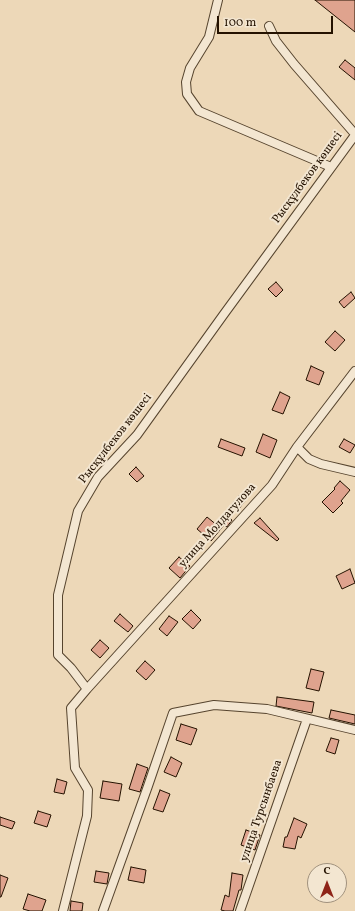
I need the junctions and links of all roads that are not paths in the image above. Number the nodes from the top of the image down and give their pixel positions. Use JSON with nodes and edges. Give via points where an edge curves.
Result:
{"nodes":[{"id":1,"x":218,"y":0,"type":"edge"},
{"id":2,"x":269,"y":26,"type":"dead end"},
{"id":3,"x":355,"y":134,"type":"edge"},
{"id":4,"x":332,"y":167,"type":"junction"},
{"id":5,"x":355,"y":370,"type":"edge"},
{"id":6,"x":297,"y":446,"type":"junction"},
{"id":7,"x":355,"y":472,"type":"edge"},
{"id":8,"x":87,"y":688,"type":"junction"},
{"id":9,"x":307,"y":719,"type":"junction"},
{"id":10,"x":355,"y":730,"type":"edge"},
{"id":11,"x":63,"y":911,"type":"edge"},
{"id":12,"x":102,"y":911,"type":"edge"},
{"id":13,"x":240,"y":911,"type":"edge"}],
"edges":[{"from":1,"to":4,"type":"street","via":[[209,37],[190,68],[186,94],[199,111]]},
{"from":2,"to":3,"type":"street","via":[[276,41],[294,64]]},
{"from":3,"to":4,"type":"street","name":"Рысқұлбеков көшесі"},
{"from":4,"to":8,"type":"street","name":"Рысқұлбеков көшесі","via":[[137,435],[98,477],[78,511],[58,594],[58,655]]},
{"from":5,"to":6,"type":"street","name":"улица Молдагулова"},
{"from":6,"to":7,"type":"street","via":[[309,460]]},
{"from":6,"to":8,"type":"street","name":"улица Молдагулова","via":[[272,485]]},
{"from":8,"to":11,"type":"street","via":[[70,708],[74,768],[88,790],[87,816]]},
{"from":9,"to":10,"type":"street"},
{"from":9,"to":12,"type":"street","via":[[267,710],[214,705],[173,713]]},
{"from":9,"to":13,"type":"street","name":"улица Турсынбаева"}]}
